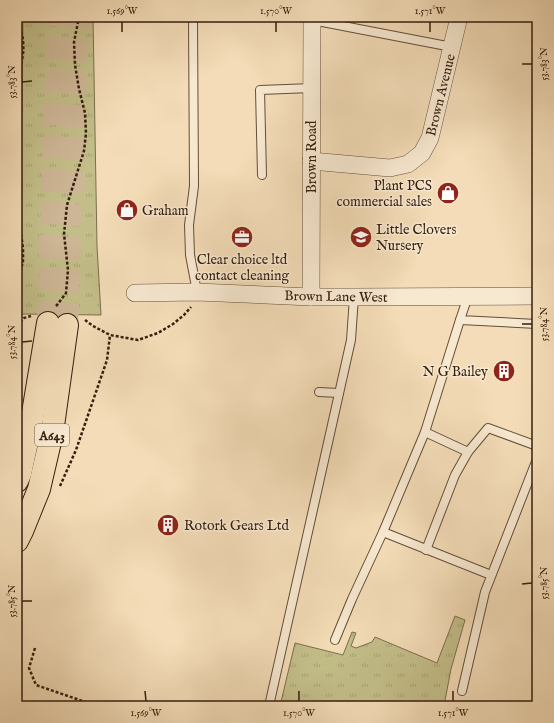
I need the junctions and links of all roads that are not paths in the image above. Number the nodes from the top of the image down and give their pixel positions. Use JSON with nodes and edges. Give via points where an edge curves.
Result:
{"nodes":[{"id":1,"x":458,"y":17,"type":"edge"},
{"id":2,"x":193,"y":18,"type":"dead end"},
{"id":3,"x":312,"y":18,"type":"edge"},
{"id":4,"x":452,"y":47,"type":"junction"},
{"id":5,"x":312,"y":88,"type":"junction"},
{"id":6,"x":311,"y":161,"type":"junction"},
{"id":7,"x":262,"y":175,"type":"dead end"},
{"id":8,"x":197,"y":292,"type":"junction"},
{"id":9,"x":135,"y":293,"type":"dead end"},
{"id":10,"x":468,"y":296,"type":"junction"},
{"id":11,"x":537,"y":296,"type":"edge"},
{"id":12,"x":311,"y":297,"type":"junction"},
{"id":13,"x":354,"y":297,"type":"junction"},
{"id":14,"x":460,"y":320,"type":"junction"},
{"id":15,"x":537,"y":324,"type":"edge"},
{"id":16,"x":319,"y":392,"type":"dead end"},
{"id":17,"x":339,"y":393,"type":"junction"},
{"id":18,"x":424,"y":432,"type":"junction"},
{"id":19,"x":537,"y":446,"type":"edge"},
{"id":20,"x":468,"y":452,"type":"junction"},
{"id":21,"x":537,"y":459,"type":"edge"},
{"id":22,"x":17,"y":481,"type":"edge"},
{"id":23,"x":383,"y":532,"type":"junction"},
{"id":24,"x":17,"y":540,"type":"edge"},
{"id":25,"x":426,"y":550,"type":"junction"},
{"id":26,"x":491,"y":575,"type":"junction"},
{"id":27,"x":336,"y":640,"type":"dead end"},
{"id":28,"x":462,"y":691,"type":"dead end"},
{"id":29,"x":268,"y":706,"type":"edge"}],
"edges":[{"from":1,"to":4,"type":"street","name":"Brown Avenue"},
{"from":2,"to":8,"type":"lane","via":[[194,186],[189,224],[190,255]]},
{"from":3,"to":4,"type":"lane"},
{"from":3,"to":5,"type":"street","name":"Brown Road"},
{"from":4,"to":6,"type":"street","name":"Brown Avenue","via":[[430,138],[422,153],[408,164],[390,168]]},
{"from":5,"to":6,"type":"street","name":"Brown Road"},
{"from":5,"to":7,"type":"lane","via":[[260,90]]},
{"from":6,"to":12,"type":"street","name":"Brown Road"},
{"from":8,"to":9,"type":"street","name":"Brown Lane West"},
{"from":8,"to":12,"type":"street","name":"Brown Lane West"},
{"from":10,"to":11,"type":"street","name":"Brown Lane West"},
{"from":10,"to":13,"type":"street","name":"Brown Lane West"},
{"from":10,"to":14,"type":"lane"},
{"from":12,"to":13,"type":"street","name":"Brown Lane West"},
{"from":13,"to":17,"type":"lane","via":[[351,340]]},
{"from":14,"to":15,"type":"lane"},
{"from":14,"to":18,"type":"lane"},
{"from":16,"to":17,"type":"lane"},
{"from":17,"to":29,"type":"lane"},
{"from":18,"to":20,"type":"lane"},
{"from":18,"to":23,"type":"lane"},
{"from":19,"to":20,"type":"lane","via":[[488,428]]},
{"from":20,"to":25,"type":"lane","via":[[455,475]]},
{"from":21,"to":26,"type":"lane"},
{"from":22,"to":24,"type":"highway","number":"A643","via":[[32,419],[64,318],[52,433],[39,490]]},
{"from":23,"to":25,"type":"lane"},
{"from":23,"to":27,"type":"lane"},
{"from":25,"to":26,"type":"lane"},
{"from":26,"to":28,"type":"lane"}]}
